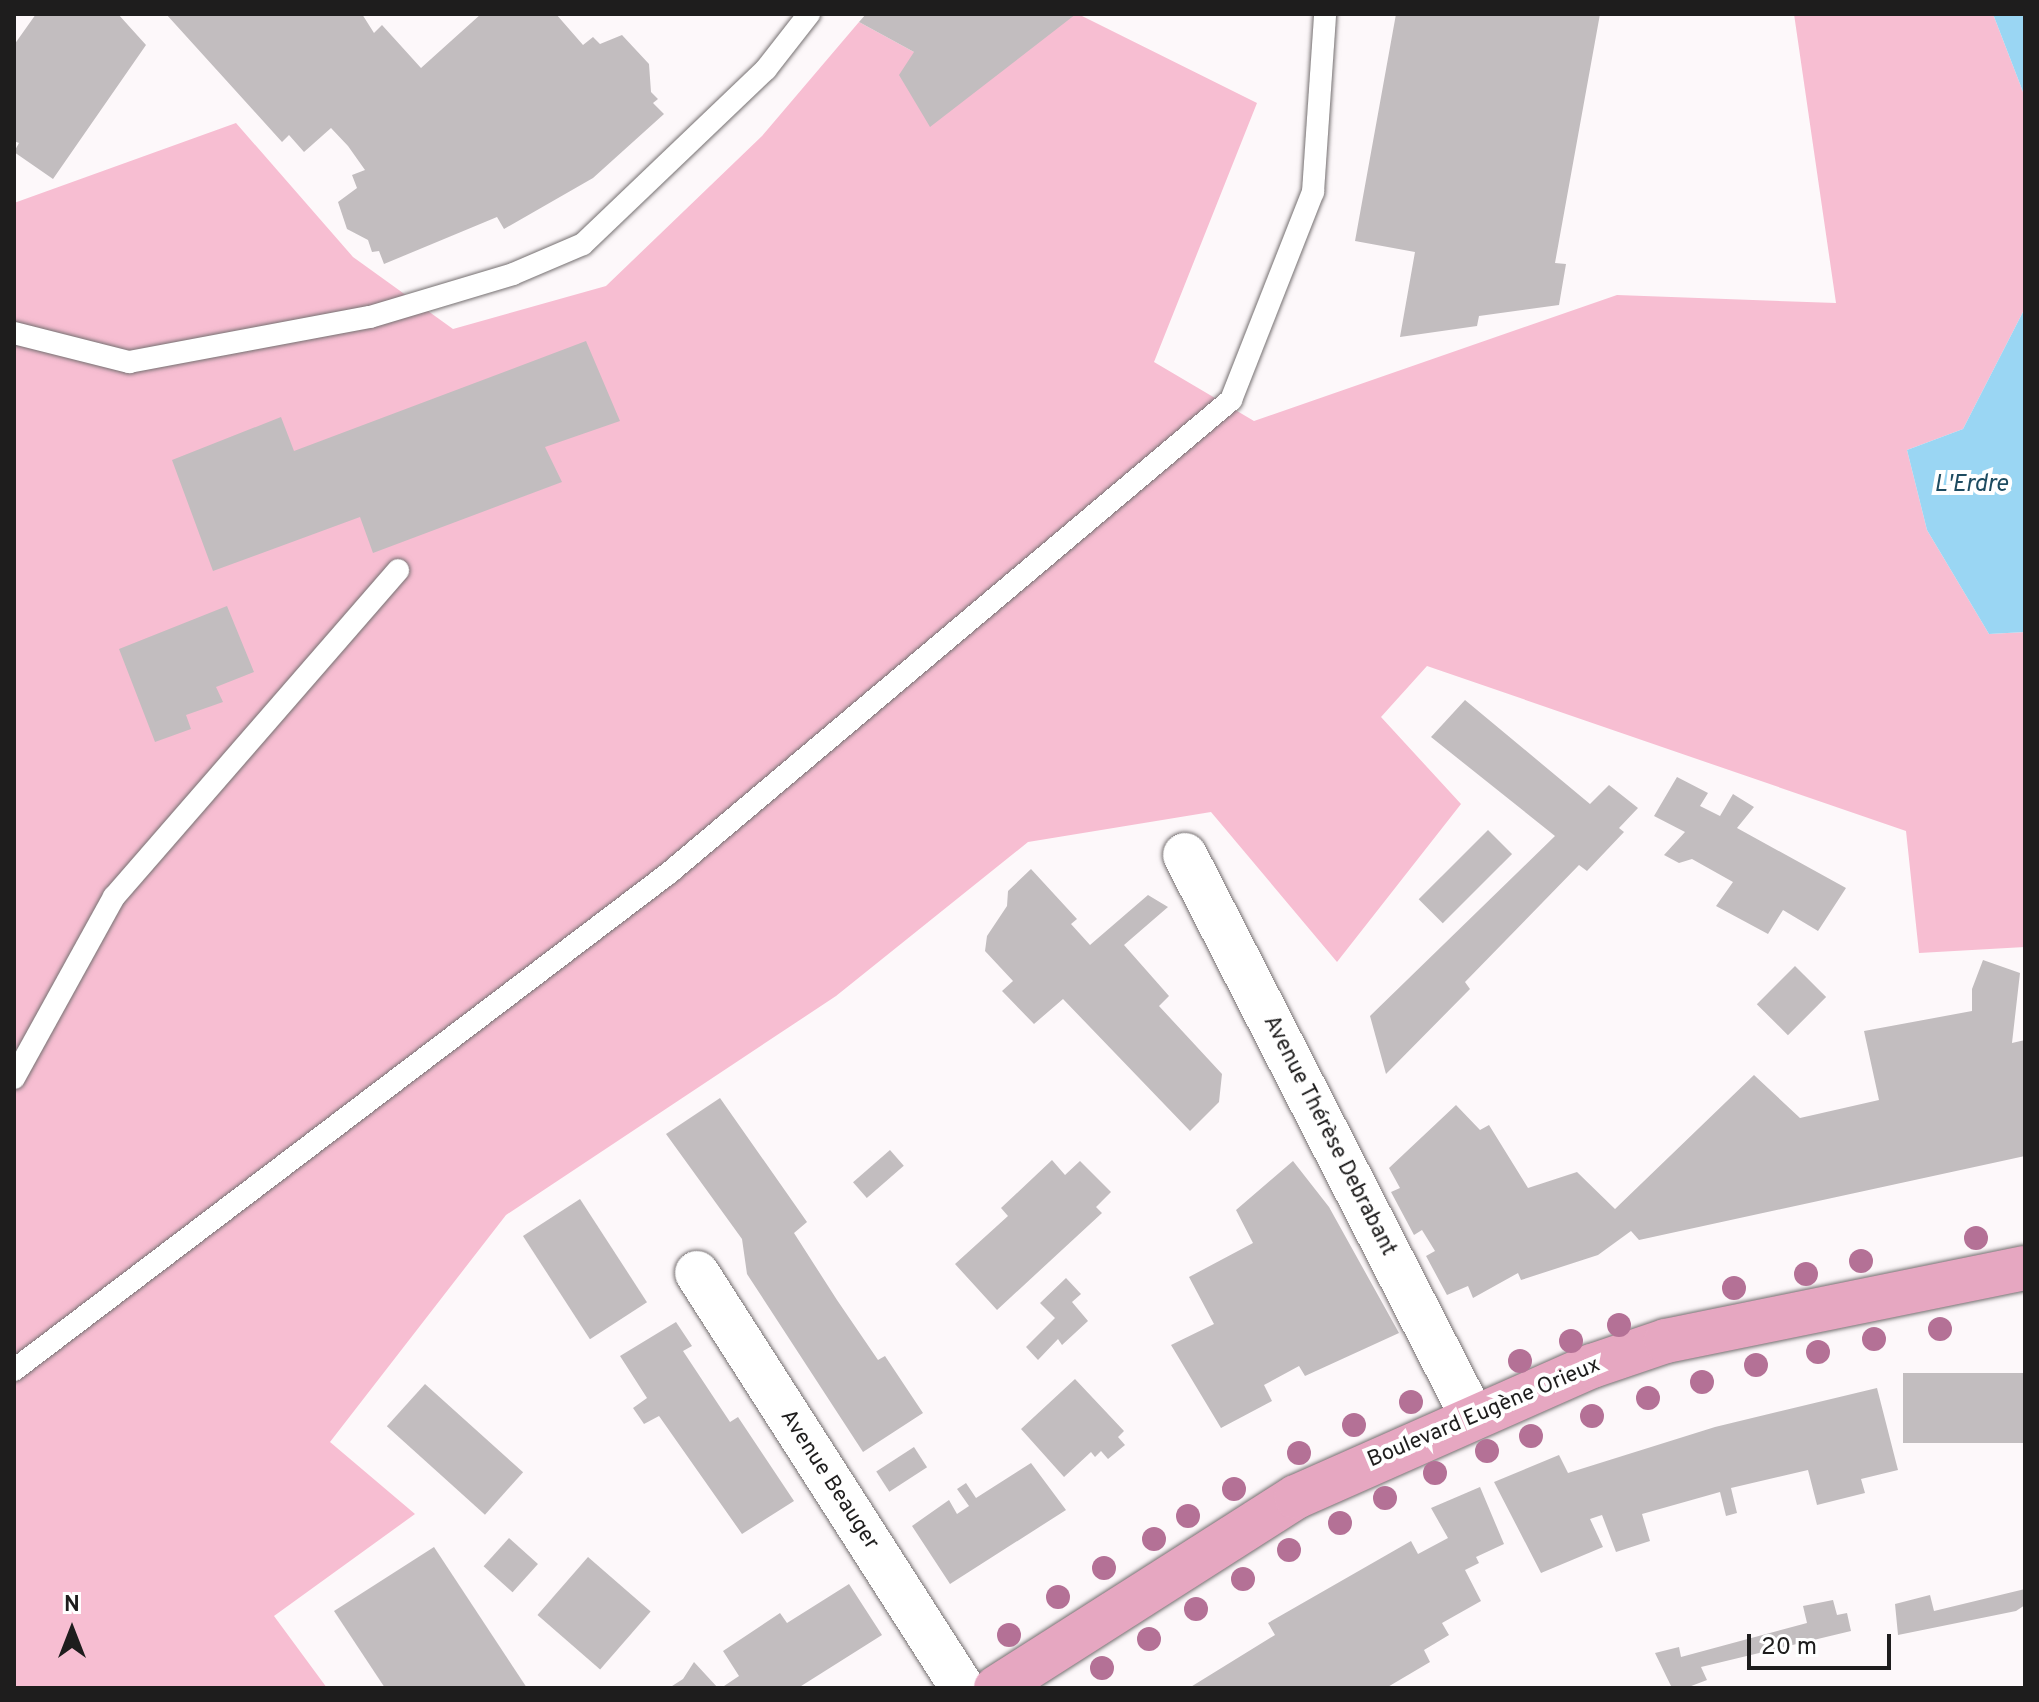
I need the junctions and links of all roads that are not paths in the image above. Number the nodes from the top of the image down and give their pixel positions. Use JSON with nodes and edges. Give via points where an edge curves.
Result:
{"nodes":[{"id":1,"x":809,"y":14,"type":"edge"},
{"id":2,"x":1325,"y":14,"type":"edge"},
{"id":3,"x":14,"y":333,"type":"edge"},
{"id":4,"x":398,"y":570,"type":"dead end"},
{"id":5,"x":1185,"y":855,"type":"dead end"},
{"id":6,"x":14,"y":1078,"type":"edge"},
{"id":7,"x":2025,"y":1268,"type":"edge"},
{"id":8,"x":697,"y":1273,"type":"dead end"},
{"id":9,"x":14,"y":1370,"type":"edge"},
{"id":10,"x":1472,"y":1416,"type":"junction"},
{"id":11,"x":962,"y":1688,"type":"edge"},
{"id":12,"x":996,"y":1688,"type":"edge"}],
"edges":[{"from":1,"to":3,"type":"lane","via":[[766,69],[583,244],[513,274],[370,317],[129,362]]},
{"from":2,"to":9,"type":"lane","via":[[1313,192],[1231,400],[669,873]]},
{"from":4,"to":6,"type":"lane","via":[[114,897]]},
{"from":5,"to":10,"type":"street","name":"Avenue Thérèse Debrabant"},
{"from":7,"to":10,"type":"main road","name":"Boulevard Eugène Orieux","via":[[1666,1341]]},
{"from":8,"to":11,"type":"street","name":"Avenue Beauger"},
{"from":10,"to":12,"type":"main road","name":"Boulevard Eugène Orieux","via":[[1296,1497]]}]}
